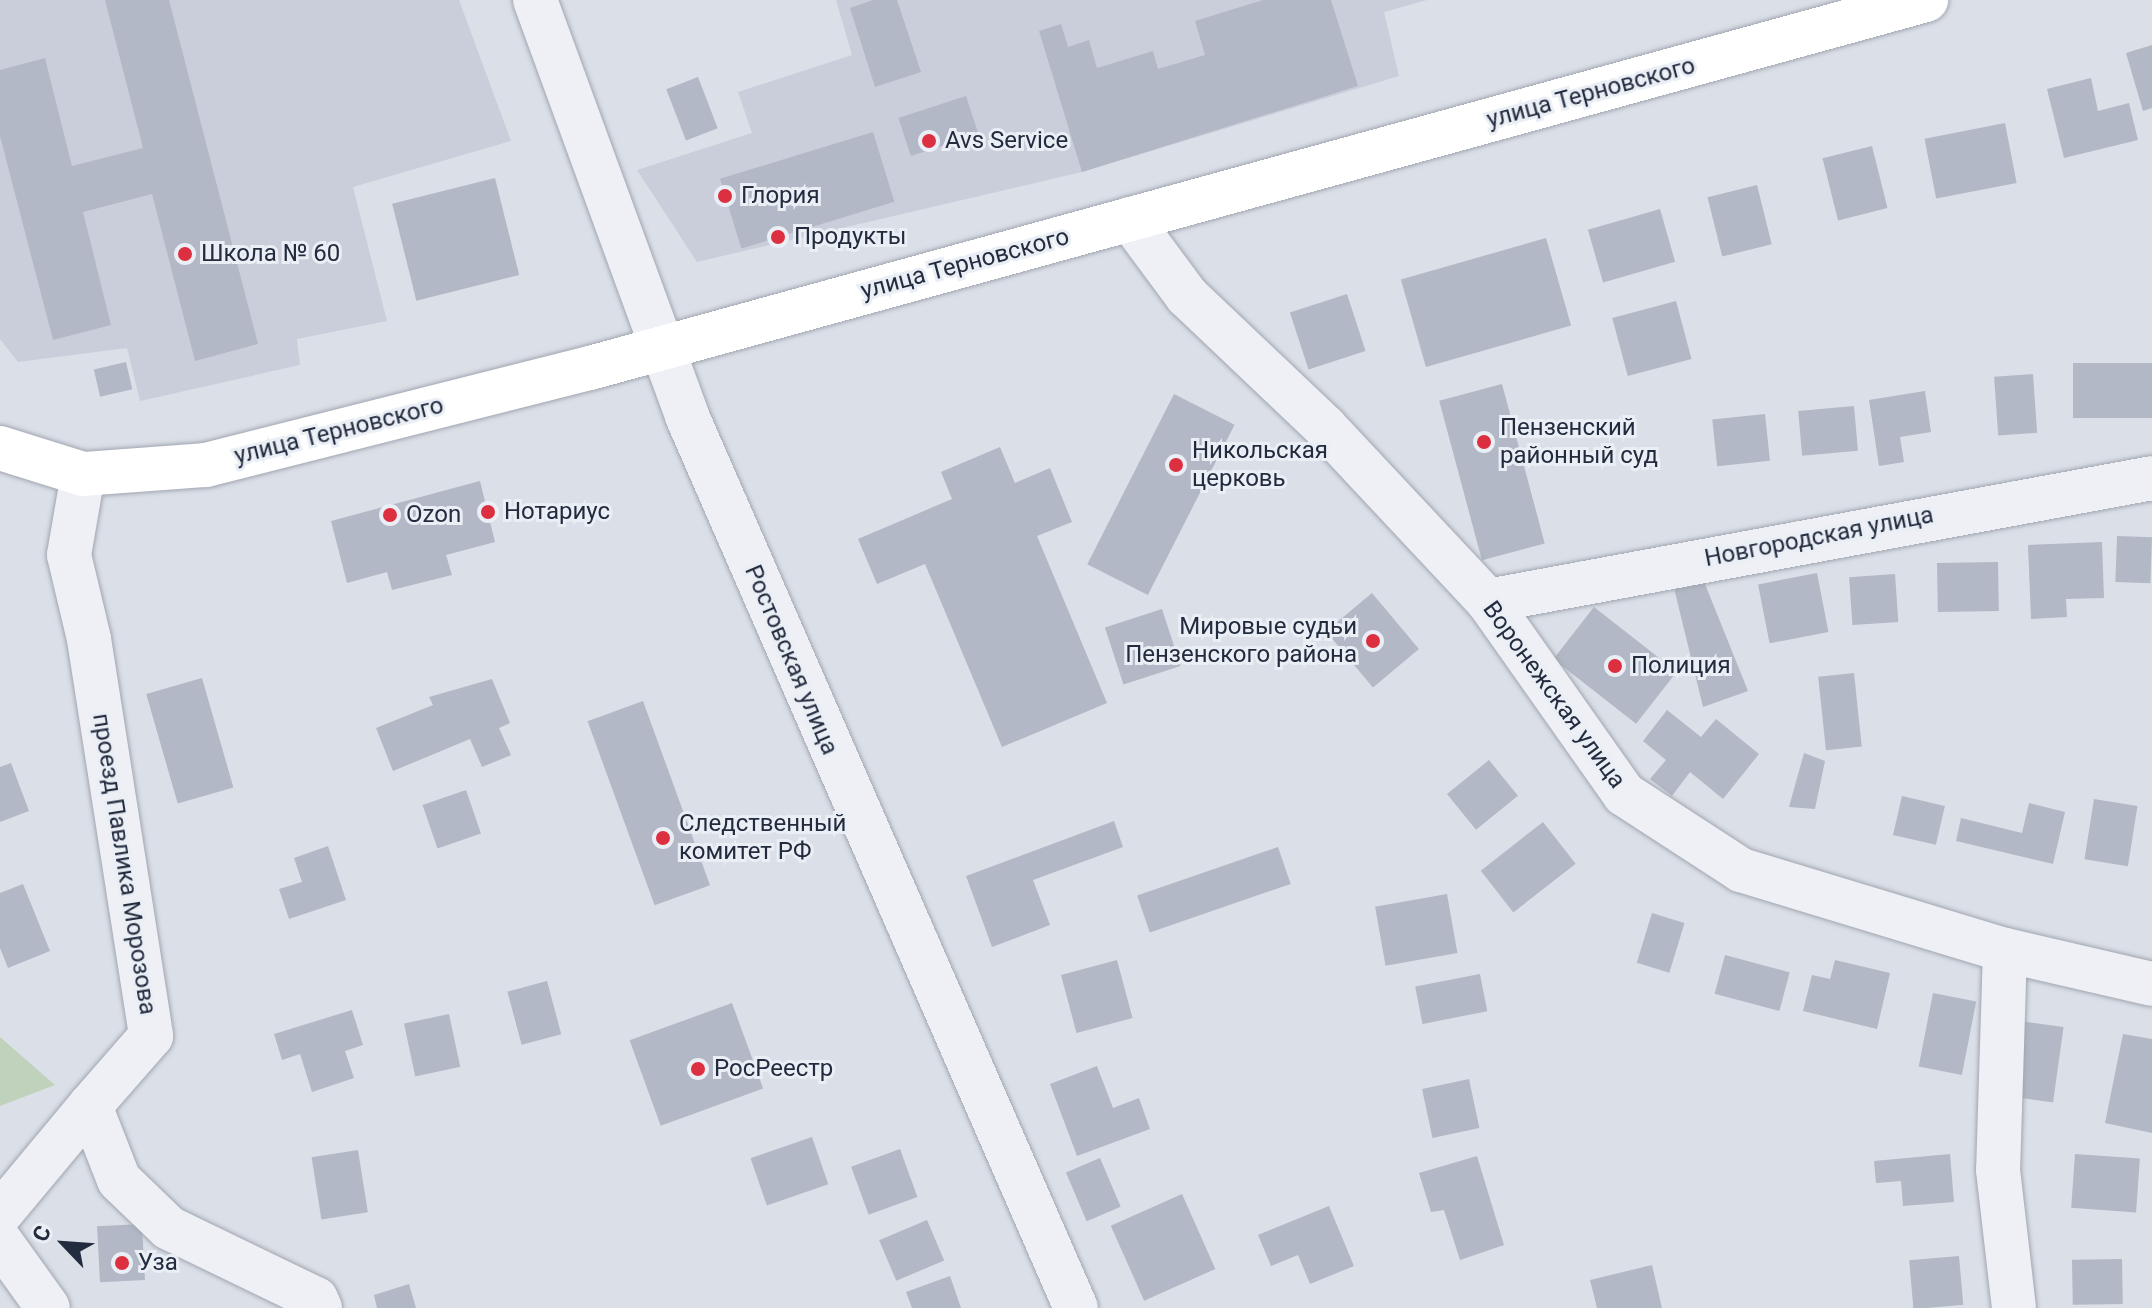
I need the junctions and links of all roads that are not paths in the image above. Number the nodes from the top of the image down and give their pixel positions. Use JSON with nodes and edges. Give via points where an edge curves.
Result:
{"nodes":[{"id":1,"x":535,"y":0,"type":"edge"},
{"id":2,"x":1926,"y":0,"type":"edge"},
{"id":3,"x":1130,"y":219,"type":"junction"},
{"id":4,"x":664,"y":347,"type":"junction"},
{"id":5,"x":0,"y":448,"type":"edge"},
{"id":6,"x":83,"y":474,"type":"junction"},
{"id":7,"x":2152,"y":478,"type":"edge"},
{"id":8,"x":1488,"y":601,"type":"junction"},
{"id":9,"x":2005,"y":950,"type":"junction"},
{"id":10,"x":2152,"y":984,"type":"edge"},
{"id":11,"x":90,"y":1106,"type":"junction"},
{"id":12,"x":0,"y":1214,"type":"edge"},
{"id":13,"x":0,"y":1241,"type":"edge"},
{"id":14,"x":48,"y":1308,"type":"edge"},
{"id":15,"x":320,"y":1308,"type":"edge"},
{"id":16,"x":1076,"y":1308,"type":"edge"},
{"id":17,"x":2014,"y":1308,"type":"edge"}],
"edges":[{"from":1,"to":4,"type":"street","name":"Ростовская улица"},
{"from":2,"to":3,"type":"main road","name":"улица Терновского"},
{"from":3,"to":4,"type":"main road","name":"улица Терновского"},
{"from":3,"to":8,"type":"street","name":"Воронежская улица","via":[[1187,296],[1325,427]]},
{"from":4,"to":6,"type":"main road","name":"улица Терновского","via":[[206,465]]},
{"from":4,"to":16,"type":"street","name":"Ростовская улица","via":[[922,965]]},
{"from":5,"to":6,"type":"main road","name":"улица Терновского"},
{"from":6,"to":11,"type":"street","name":"проезд Павлика Морозова","via":[[69,555],[89,639],[151,1036]]},
{"from":7,"to":8,"type":"street","name":"Новгородская улица"},
{"from":8,"to":9,"type":"street","name":"Воронежская улица","via":[[1624,794],[1741,870]]},
{"from":9,"to":10,"type":"street","name":"Воронежская улица"},
{"from":9,"to":17,"type":"street","via":[[1998,1170]]},
{"from":11,"to":12,"type":"street"},
{"from":11,"to":15,"type":"street","via":[[119,1180],[169,1228],[316,1299]]},
{"from":13,"to":14,"type":"street"}]}
